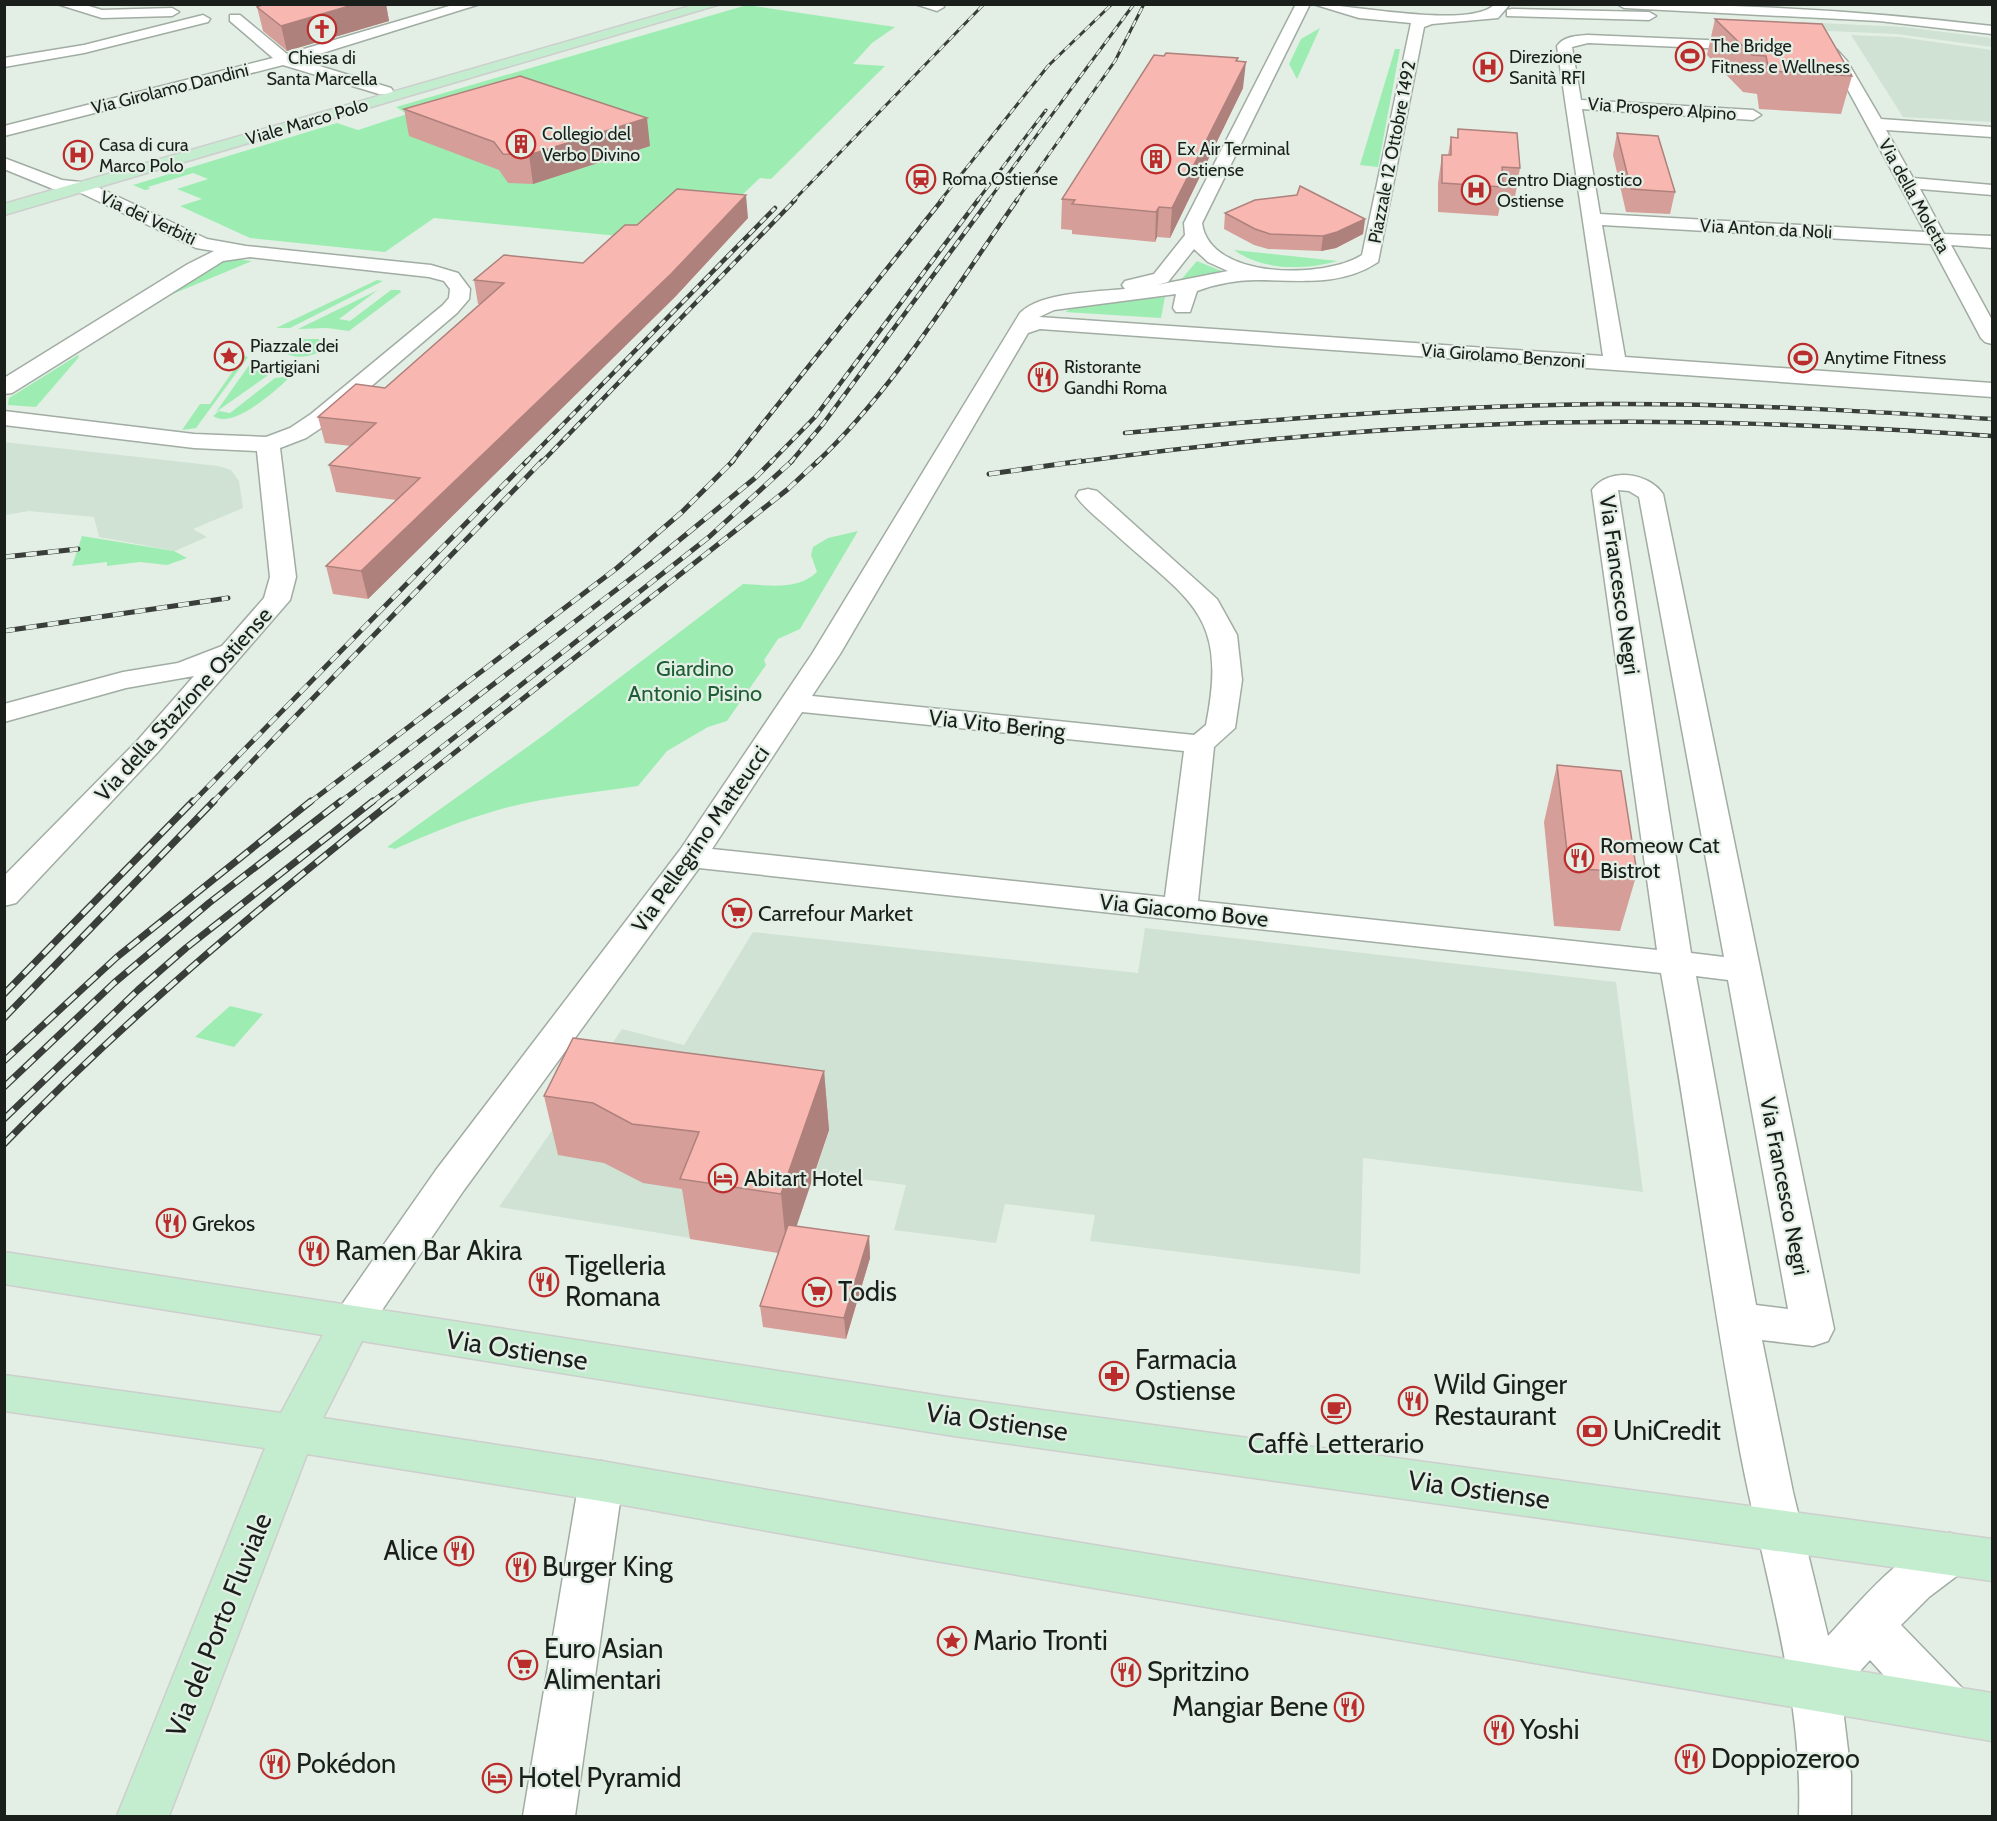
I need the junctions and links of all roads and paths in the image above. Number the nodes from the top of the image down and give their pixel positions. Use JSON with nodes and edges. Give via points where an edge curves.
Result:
{"nodes":[{"id":1,"x":64,"y":4,"type":"edge"},
{"id":2,"x":473,"y":4,"type":"edge"},
{"id":3,"x":685,"y":4,"type":"edge"},
{"id":4,"x":714,"y":4,"type":"edge"},
{"id":5,"x":922,"y":4,"type":"edge"},
{"id":6,"x":1303,"y":4,"type":"edge"},
{"id":7,"x":1320,"y":4,"type":"edge"},
{"id":8,"x":1560,"y":4,"type":"edge"},
{"id":9,"x":1624,"y":4,"type":"edge"},
{"id":10,"x":937,"y":7,"type":"dead end"},
{"id":11,"x":238,"y":8,"type":"edge"},
{"id":12,"x":1868,"y":10,"type":"edge"},
{"id":13,"x":1503,"y":11,"type":"edge"},
{"id":14,"x":203,"y":12,"type":"junction"},
{"id":15,"x":1757,"y":15,"type":"edge"},
{"id":16,"x":1440,"y":18,"type":"junction"},
{"id":17,"x":1992,"y":30,"type":"edge"},
{"id":18,"x":1992,"y":43,"type":"edge"},
{"id":19,"x":1767,"y":45,"type":"edge"},
{"id":20,"x":1803,"y":47,"type":"edge"},
{"id":21,"x":284,"y":60,"type":"junction"},
{"id":22,"x":4,"y":63,"type":"edge"},
{"id":23,"x":385,"y":91,"type":"junction"},
{"id":24,"x":1572,"y":104,"type":"junction"},
{"id":25,"x":1753,"y":115,"type":"dead end"},
{"id":26,"x":1874,"y":124,"type":"junction"},
{"id":27,"x":4,"y":131,"type":"edge"},
{"id":28,"x":1992,"y":132,"type":"edge"},
{"id":29,"x":4,"y":163,"type":"edge"},
{"id":30,"x":1907,"y":183,"type":"junction"},
{"id":31,"x":83,"y":188,"type":"junction"},
{"id":32,"x":58,"y":190,"type":"junction"},
{"id":33,"x":1992,"y":190,"type":"edge"},
{"id":34,"x":4,"y":201,"type":"edge"},
{"id":35,"x":80,"y":207,"type":"dead end"},
{"id":36,"x":4,"y":210,"type":"edge"},
{"id":37,"x":1593,"y":219,"type":"junction"},
{"id":38,"x":1195,"y":236,"type":"junction"},
{"id":39,"x":1939,"y":239,"type":"junction"},
{"id":40,"x":1992,"y":242,"type":"edge"},
{"id":41,"x":250,"y":251,"type":"junction"},
{"id":42,"x":1256,"y":274,"type":"junction"},
{"id":43,"x":1188,"y":288,"type":"junction"},
{"id":44,"x":1175,"y":332,"type":"junction"},
{"id":45,"x":1016,"y":333,"type":"junction"},
{"id":46,"x":1992,"y":338,"type":"edge"},
{"id":47,"x":1616,"y":364,"type":"junction"},
{"id":48,"x":4,"y":388,"type":"edge"},
{"id":49,"x":1992,"y":390,"type":"edge"},
{"id":50,"x":4,"y":418,"type":"edge"},
{"id":51,"x":268,"y":444,"type":"junction"},
{"id":52,"x":1088,"y":496,"type":"dead end"},
{"id":53,"x":235,"y":648,"type":"junction"},
{"id":54,"x":794,"y":704,"type":"junction"},
{"id":55,"x":4,"y":713,"type":"edge"},
{"id":56,"x":1200,"y":744,"type":"junction"},
{"id":57,"x":691,"y":857,"type":"junction"},
{"id":58,"x":4,"y":896,"type":"edge"},
{"id":59,"x":1180,"y":910,"type":"junction"},
{"id":60,"x":1676,"y":963,"type":"junction"},
{"id":61,"x":1742,"y":970,"type":"junction"},
{"id":62,"x":4,"y":1268,"type":"edge"},
{"id":63,"x":1739,"y":1320,"type":"junction"},
{"id":64,"x":350,"y":1323,"type":"junction"},
{"id":65,"x":4,"y":1393,"type":"edge"},
{"id":66,"x":293,"y":1433,"type":"junction"},
{"id":67,"x":601,"y":1481,"type":"junction"},
{"id":68,"x":1778,"y":1530,"type":"junction"},
{"id":69,"x":1971,"y":1557,"type":"edge"},
{"id":70,"x":1870,"y":1626,"type":"junction"},
{"id":71,"x":1815,"y":1685,"type":"junction"},
{"id":72,"x":1970,"y":1712,"type":"edge"},
{"id":73,"x":143,"y":1816,"type":"edge"},
{"id":74,"x":549,"y":1816,"type":"edge"},
{"id":75,"x":1825,"y":1816,"type":"edge"}],
"edges":[{"from":1,"to":14,"type":"street","via":[[108,14]]},
{"from":2,"to":21,"type":"street","name":"Via Girolamo Dandini"},
{"from":3,"to":23,"type":"main road","name":"Viale Marco Polo"},
{"from":4,"to":31,"type":"main road","name":"Viale Marco Polo"},
{"from":5,"to":10,"type":"street"},
{"from":6,"to":38,"type":"street","via":[[1194,220]]},
{"from":7,"to":16,"type":"street","name":"Piazzale 12 Ottobre 1492","via":[[1361,13]]},
{"from":8,"to":13,"type":"street","name":"Piazzale 12 Ottobre 1492"},
{"from":9,"to":15,"type":"street"},
{"from":11,"to":14,"type":"street"},
{"from":11,"to":21,"type":"street"},
{"from":12,"to":15,"type":"street"},
{"from":12,"to":17,"type":"street"},
{"from":13,"to":15,"type":"street","name":"Piazzale 12 Ottobre 1492"},
{"from":13,"to":16,"type":"street","name":"Piazzale 12 Ottobre 1492"},
{"from":14,"to":22,"type":"street","via":[[82,50]]},
{"from":15,"to":18,"type":"street"},
{"from":16,"to":42,"type":"street","name":"Piazzale 12 Ottobre 1492","via":[[1417,26],[1371,258],[1333,274]]},
{"from":19,"to":24,"type":"street","via":[[1588,39],[1568,42],[1564,46]]},
{"from":20,"to":26,"type":"street","name":"Via della Moletta","via":[[1834,55]]},
{"from":21,"to":23,"type":"street"},
{"from":21,"to":27,"type":"street","name":"Via Girolamo Dandini"},
{"from":23,"to":32,"type":"main road","name":"Viale Marco Polo"},
{"from":24,"to":25,"type":"street","name":"Via Prospero Alpino"},
{"from":24,"to":37,"type":"street"},
{"from":26,"to":28,"type":"street"},
{"from":26,"to":30,"type":"street","name":"Via della Moletta"},
{"from":29,"to":32,"type":"street","name":"Via dei Verbiti"},
{"from":30,"to":33,"type":"street"},
{"from":30,"to":39,"type":"street","name":"Via della Moletta"},
{"from":31,"to":32,"type":"main road","name":"Viale Marco Polo"},
{"from":31,"to":41,"type":"street","name":"Via dei Verbiti","via":[[203,244]]},
{"from":32,"to":34,"type":"main road","name":"Viale Marco Polo"},
{"from":32,"to":35,"type":"street","name":"Via dei Verbiti"},
{"from":32,"to":36,"type":"main road","name":"Viale Marco Polo"},
{"from":37,"to":39,"type":"street","name":"Via Anton da Noli"},
{"from":37,"to":47,"type":"street"},
{"from":38,"to":42,"type":"street","name":"Piazzale 12 Ottobre 1492","via":[[1212,256]]},
{"from":38,"to":45,"type":"street","via":[[1154,282],[1030,297],[1018,308]]},
{"from":39,"to":40,"type":"street","name":"Via Anton da Noli"},
{"from":39,"to":46,"type":"street","name":"Via della Moletta"},
{"from":41,"to":48,"type":"street","via":[[188,262]]},
{"from":41,"to":51,"type":"street","via":[[440,273],[454,280],[460,294],[446,312],[312,424]]},
{"from":42,"to":43,"type":"street","name":"Piazzale 12 Ottobre 1492"},
{"from":43,"to":44,"type":"street"},
{"from":43,"to":45,"type":"street","name":"Piazzale 12 Ottobre 1492","via":[[1046,305],[1030,314]]},
{"from":44,"to":45,"type":"street","name":"Via Girolamo Benzoni","via":[[1042,323]]},
{"from":44,"to":47,"type":"street","name":"Via Girolamo Benzoni"},
{"from":45,"to":54,"type":"street","name":"Via Pellegrino Matteucci"},
{"from":47,"to":49,"type":"street","name":"Via Girolamo Benzoni"},
{"from":50,"to":51,"type":"street","via":[[194,441]]},
{"from":51,"to":53,"type":"street","name":"Via della Stazione Ostiense","via":[[282,583],[272,608]]},
{"from":52,"to":56,"type":"street","via":[[1195,591],[1221,623],[1228,646],[1226,695],[1220,728]]},
{"from":53,"to":55,"type":"street","via":[[185,670],[123,680]]},
{"from":53,"to":58,"type":"street","name":"Via della Stazione Ostiense","via":[[147,747]]},
{"from":54,"to":56,"type":"street","name":"Via Vito Bering"},
{"from":54,"to":57,"type":"street","name":"Via Pellegrino Matteucci"},
{"from":56,"to":59,"type":"street"},
{"from":57,"to":59,"type":"street","name":"Via Giacomo Bove"},
{"from":57,"to":64,"type":"street","name":"Via Pellegrino Matteucci","via":[[450,1180]]},
{"from":59,"to":60,"type":"street","name":"Via Giacomo Bove"},
{"from":60,"to":61,"type":"street"},
{"from":60,"to":61,"type":"street","name":"Via Francesco Negri","via":[[1604,489],[1612,482],[1635,484],[1651,494]]},
{"from":60,"to":63,"type":"street","name":"Via Francesco Negri"},
{"from":61,"to":63,"type":"street","name":"Via Francesco Negri","via":[[1813,1329]]},
{"from":62,"to":64,"type":"main road","name":"Via Ostiense"},
{"from":63,"to":68,"type":"street","name":"Via Francesco Negri"},
{"from":64,"to":66,"type":"main road"},
{"from":64,"to":68,"type":"main road","name":"Via Ostiense","via":[[954,1417]]},
{"from":65,"to":66,"type":"main road"},
{"from":66,"to":67,"type":"main road"},
{"from":66,"to":73,"type":"main road","name":"Via del Porto Fluviale"},
{"from":67,"to":71,"type":"main road"},
{"from":67,"to":74,"type":"street"},
{"from":68,"to":69,"type":"main road","name":"Via Ostiense"},
{"from":68,"to":71,"type":"street","name":"Via Francesco Negri"},
{"from":69,"to":70,"type":"street","via":[[1921,1576]]},
{"from":70,"to":71,"type":"street"},
{"from":70,"to":72,"type":"street"},
{"from":71,"to":72,"type":"main road"},
{"from":71,"to":75,"type":"street","name":"Via Francesco Negri","via":[[1825,1764]]}]}
